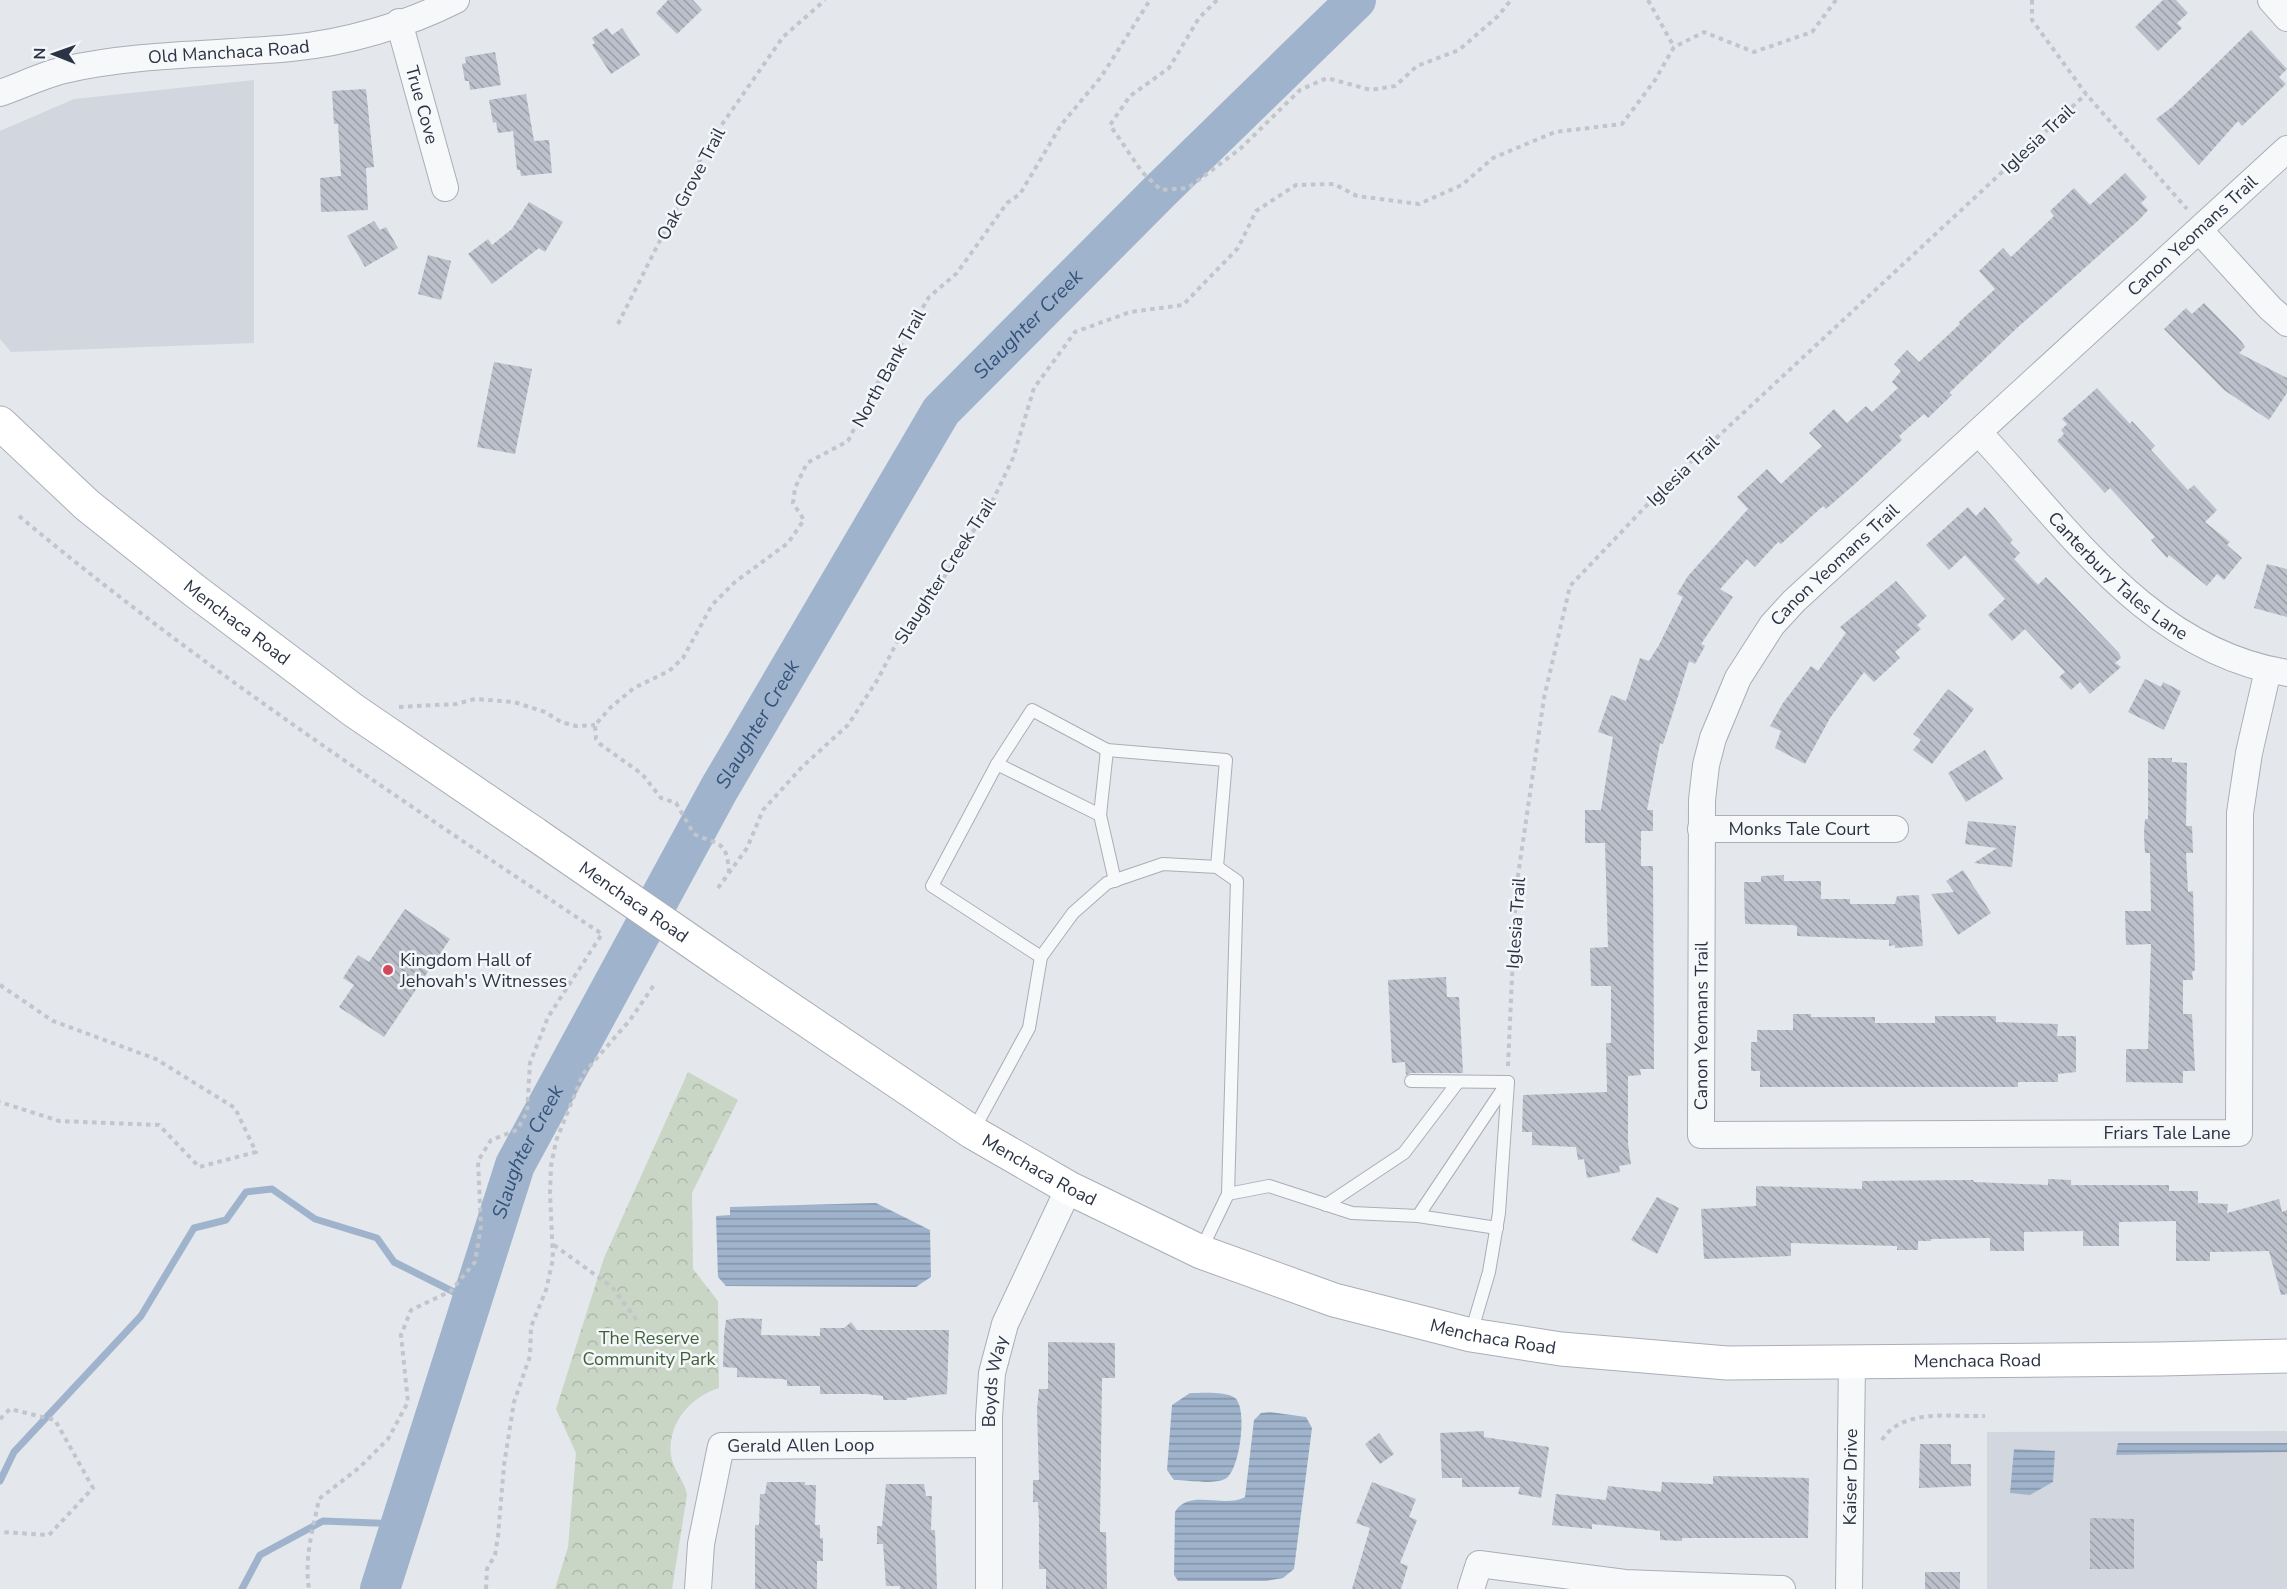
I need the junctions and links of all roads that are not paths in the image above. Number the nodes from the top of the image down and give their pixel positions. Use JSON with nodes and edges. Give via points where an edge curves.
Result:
{"nodes":[{"id":1,"x":456,"y":0,"type":"edge"},
{"id":2,"x":2271,"y":0,"type":"edge"},
{"id":3,"x":2287,"y":18,"type":"edge"},
{"id":4,"x":399,"y":22,"type":"junction"},
{"id":5,"x":0,"y":93,"type":"edge"},
{"id":6,"x":2287,"y":149,"type":"edge"},
{"id":7,"x":445,"y":188,"type":"dead end"},
{"id":8,"x":2194,"y":220,"type":"junction"},
{"id":9,"x":2287,"y":323,"type":"edge"},
{"id":10,"x":0,"y":423,"type":"edge"},
{"id":11,"x":1979,"y":433,"type":"junction"},
{"id":12,"x":2278,"y":672,"type":"edge"},
{"id":13,"x":1107,"y":750,"type":"junction"},
{"id":14,"x":997,"y":764,"type":"junction"},
{"id":15,"x":1100,"y":815,"type":"junction"},
{"id":16,"x":1701,"y":829,"type":"junction"},
{"id":17,"x":1895,"y":829,"type":"dead end"},
{"id":18,"x":1217,"y":867,"type":"junction"},
{"id":19,"x":1115,"y":881,"type":"junction"},
{"id":20,"x":1041,"y":957,"type":"junction"},
{"id":21,"x":1411,"y":1081,"type":"dead end"},
{"id":22,"x":1458,"y":1082,"type":"junction"},
{"id":23,"x":1508,"y":1082,"type":"junction"},
{"id":24,"x":972,"y":1132,"type":"junction"},
{"id":25,"x":1701,"y":1135,"type":"joint"},
{"id":26,"x":1070,"y":1188,"type":"junction"},
{"id":27,"x":1228,"y":1194,"type":"junction"},
{"id":28,"x":1326,"y":1205,"type":"junction"},
{"id":29,"x":1418,"y":1216,"type":"junction"},
{"id":30,"x":1497,"y":1228,"type":"junction"},
{"id":31,"x":1201,"y":1252,"type":"junction"},
{"id":32,"x":1470,"y":1335,"type":"junction"},
{"id":33,"x":2287,"y":1356,"type":"edge"},
{"id":34,"x":1852,"y":1363,"type":"junction"},
{"id":35,"x":988,"y":1443,"type":"junction"},
{"id":36,"x":698,"y":1589,"type":"edge"},
{"id":37,"x":989,"y":1589,"type":"edge"},
{"id":38,"x":1471,"y":1589,"type":"edge"},
{"id":39,"x":1782,"y":1589,"type":"edge"},
{"id":40,"x":1849,"y":1589,"type":"edge"}],
"edges":[{"from":1,"to":4,"type":"street","name":"Old Manchaca Road"},
{"from":2,"to":3,"type":"street"},
{"from":4,"to":5,"type":"street","name":"Old Manchaca Road","via":[[341,40],[292,48],[145,57],[62,70]]},
{"from":4,"to":7,"type":"street","name":"True Cove"},
{"from":6,"to":8,"type":"street","name":"Canon Yeomans Trail"},
{"from":8,"to":9,"type":"street"},
{"from":8,"to":11,"type":"street","name":"Canon Yeomans Trail"},
{"from":10,"to":24,"type":"main road","name":"Menchaca Road","bridge":true,"via":[[87,505],[353,710]]},
{"from":11,"to":12,"type":"street","name":"Canterbury Tales Lane","via":[[2141,605],[2196,643],[2244,664]]},
{"from":11,"to":16,"type":"street","name":"Canon Yeomans Trail","via":[[1794,601],[1754,650],[1713,738],[1706,765]]},
{"from":12,"to":25,"type":"street","name":"Friars Tale Lane","via":[[2249,753],[2240,813],[2239,1133]]},
{"from":13,"to":14,"type":"lane","via":[[1032,710]]},
{"from":13,"to":15,"type":"lane"},
{"from":13,"to":18,"type":"lane","via":[[1226,760]]},
{"from":14,"to":15,"type":"lane"},
{"from":14,"to":20,"type":"lane","via":[[932,886]]},
{"from":15,"to":19,"type":"lane"},
{"from":16,"to":17,"type":"street","name":"Monks Tale Court"},
{"from":16,"to":25,"type":"street","name":"Canon Yeomans Trail"},
{"from":18,"to":19,"type":"lane","via":[[1163,864]]},
{"from":18,"to":27,"type":"lane","via":[[1237,882]]},
{"from":19,"to":20,"type":"lane","via":[[1073,913]]},
{"from":20,"to":24,"type":"lane","via":[[1029,1028]]},
{"from":21,"to":22,"type":"lane"},
{"from":22,"to":23,"type":"lane"},
{"from":22,"to":28,"type":"lane","via":[[1404,1154]]},
{"from":23,"to":29,"type":"lane"},
{"from":23,"to":30,"type":"lane"},
{"from":24,"to":26,"type":"main road","name":"Menchaca Road"},
{"from":26,"to":31,"type":"main road","name":"Menchaca Road"},
{"from":26,"to":35,"type":"street","name":"Boyds Way","via":[[1015,1299],[997,1348],[989,1400]]},
{"from":27,"to":28,"type":"lane","via":[[1269,1186]]},
{"from":27,"to":31,"type":"lane"},
{"from":28,"to":29,"type":"lane","via":[[1352,1213]]},
{"from":29,"to":30,"type":"lane"},
{"from":30,"to":32,"type":"lane","via":[[1489,1272]]},
{"from":31,"to":32,"type":"main road","name":"Menchaca Road","via":[[1334,1300]]},
{"from":32,"to":34,"type":"main road","name":"Menchaca Road","via":[[1673,1360]]},
{"from":33,"to":34,"type":"main road","name":"Menchaca Road"},
{"from":34,"to":40,"type":"street","name":"Kaiser Drive"},
{"from":35,"to":36,"type":"street","name":"Gerald Allen Loop","via":[[721,1446],[701,1544]]},
{"from":35,"to":37,"type":"street","name":"Boyds Way"},
{"from":38,"to":39,"type":"street","via":[[1479,1564],[1636,1584]]}]}
